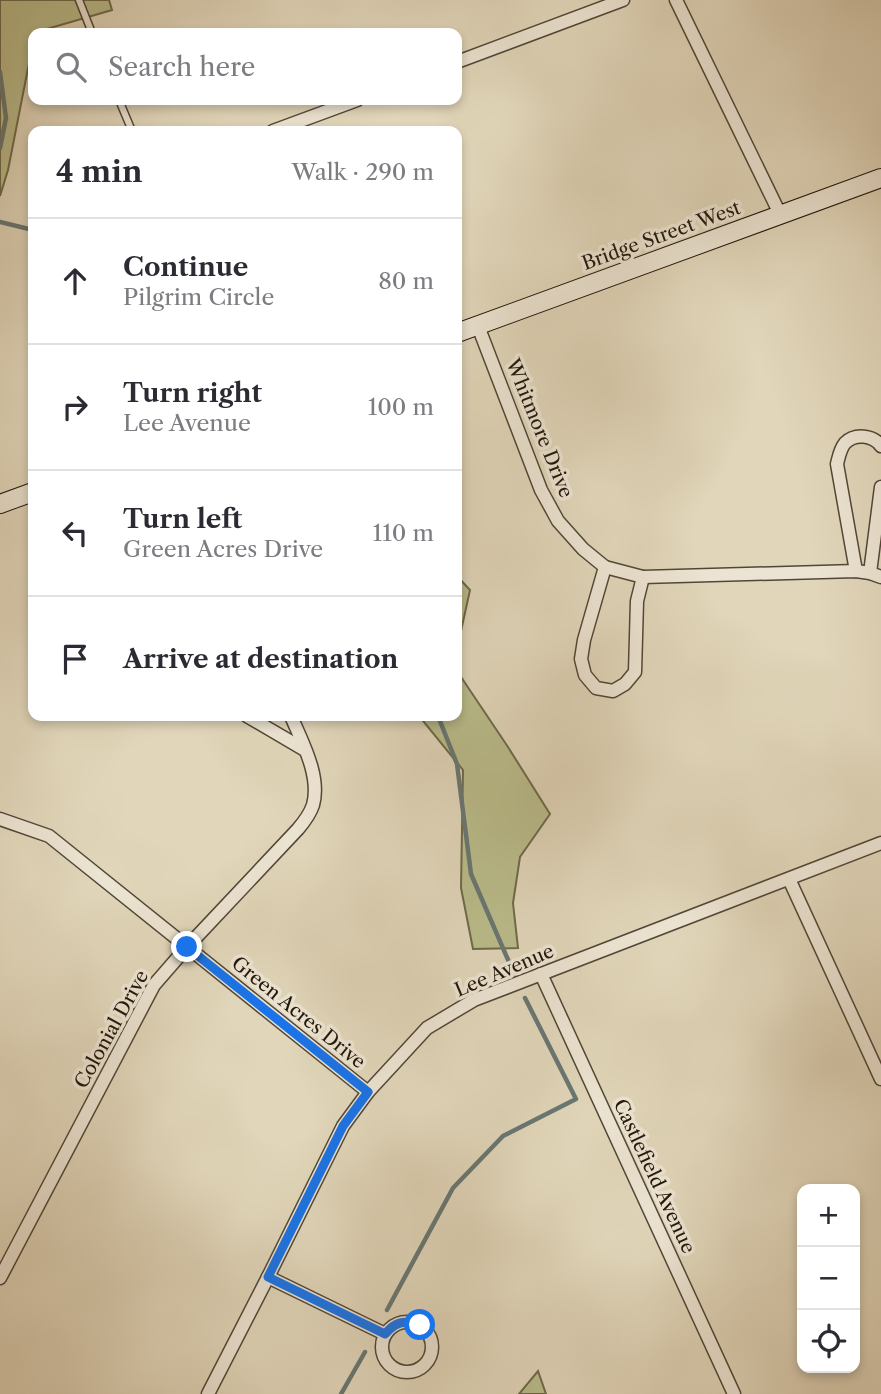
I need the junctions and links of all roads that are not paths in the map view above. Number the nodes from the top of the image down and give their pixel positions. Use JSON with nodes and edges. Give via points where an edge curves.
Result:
{"nodes":[{"id":1,"x":79,"y":0,"type":"edge"},
{"id":2,"x":623,"y":0,"type":"edge"},
{"id":3,"x":676,"y":0,"type":"edge"},
{"id":4,"x":90,"y":28,"type":"edge"},
{"id":5,"x":462,"y":60,"type":"edge"},
{"id":6,"x":121,"y":105,"type":"edge"},
{"id":7,"x":343,"y":105,"type":"edge"},
{"id":8,"x":130,"y":126,"type":"edge"},
{"id":9,"x":287,"y":126,"type":"edge"},
{"id":10,"x":881,"y":177,"type":"edge"},
{"id":11,"x":780,"y":214,"type":"junction"},
{"id":12,"x":478,"y":326,"type":"junction"},
{"id":13,"x":462,"y":332,"type":"edge"},
{"id":14,"x":881,"y":446,"type":"edge"},
{"id":15,"x":881,"y":487,"type":"edge"},
{"id":16,"x":28,"y":494,"type":"edge"},
{"id":17,"x":0,"y":504,"type":"edge"},
{"id":18,"x":605,"y":567,"type":"junction"},
{"id":19,"x":856,"y":571,"type":"junction"},
{"id":20,"x":875,"y":575,"type":"edge"},
{"id":21,"x":643,"y":577,"type":"junction"},
{"id":22,"x":256,"y":721,"type":"edge"},
{"id":23,"x":293,"y":721,"type":"edge"},
{"id":24,"x":305,"y":750,"type":"junction"},
{"id":25,"x":0,"y":819,"type":"edge"},
{"id":26,"x":881,"y":843,"type":"edge"},
{"id":27,"x":789,"y":878,"type":"junction"},
{"id":28,"x":187,"y":947,"type":"junction"},
{"id":29,"x":541,"y":974,"type":"junction"},
{"id":30,"x":881,"y":1079,"type":"edge"},
{"id":31,"x":368,"y":1092,"type":"junction"},
{"id":32,"x":268,"y":1277,"type":"junction"},
{"id":33,"x":0,"y":1278,"type":"edge"},
{"id":34,"x":385,"y":1334,"type":"junction"},
{"id":35,"x":208,"y":1394,"type":"edge"},
{"id":36,"x":734,"y":1394,"type":"edge"}],
"edges":[{"from":1,"to":4,"type":"lane"},
{"from":2,"to":5,"type":"street"},
{"from":3,"to":11,"type":"street"},
{"from":6,"to":8,"type":"lane"},
{"from":7,"to":9,"type":"street"},
{"from":10,"to":11,"type":"main road","name":"Bridge Street West"},
{"from":11,"to":12,"type":"main road","name":"Bridge Street West"},
{"from":12,"to":13,"type":"main road","name":"Bridge Street West"},
{"from":12,"to":18,"type":"street","name":"Whitmore Drive","via":[[558,521]]},
{"from":14,"to":19,"type":"street","via":[[862,436],[847,440],[837,464]]},
{"from":15,"to":20,"type":"street","name":"Whitmore Drive"},
{"from":16,"to":17,"type":"main road"},
{"from":18,"to":21,"type":"street","name":"Whitmore Drive"},
{"from":18,"to":21,"type":"street","via":[[581,659],[585,675],[596,688],[613,691],[635,672],[637,601]]},
{"from":19,"to":20,"type":"street","name":"Whitmore Drive"},
{"from":19,"to":21,"type":"street","name":"Whitmore Drive"},
{"from":22,"to":24,"type":"street"},
{"from":23,"to":24,"type":"street","name":"Colonial Drive"},
{"from":24,"to":28,"type":"street","name":"Colonial Drive","via":[[315,784],[313,808]]},
{"from":25,"to":28,"type":"street","name":"Green Acres Drive","via":[[48,836]]},
{"from":26,"to":27,"type":"street","name":"Lee Avenue"},
{"from":27,"to":29,"type":"street","name":"Lee Avenue"},
{"from":27,"to":30,"type":"street"},
{"from":28,"to":31,"type":"street","name":"Green Acres Drive"},
{"from":28,"to":33,"type":"street","name":"Colonial Drive","via":[[154,985]]},
{"from":29,"to":31,"type":"street","name":"Lee Avenue","via":[[474,1000],[427,1028]]},
{"from":29,"to":36,"type":"street","name":"Castlefield Avenue"},
{"from":31,"to":32,"type":"street","name":"Lee Avenue","via":[[343,1126]]},
{"from":32,"to":34,"type":"street"},
{"from":32,"to":35,"type":"street","name":"Lee Avenue"},
{"from":34,"to":34,"type":"street","via":[[385,1360],[398,1371],[414,1372],[430,1359],[432,1338],[420,1325],[399,1322]]}]}
